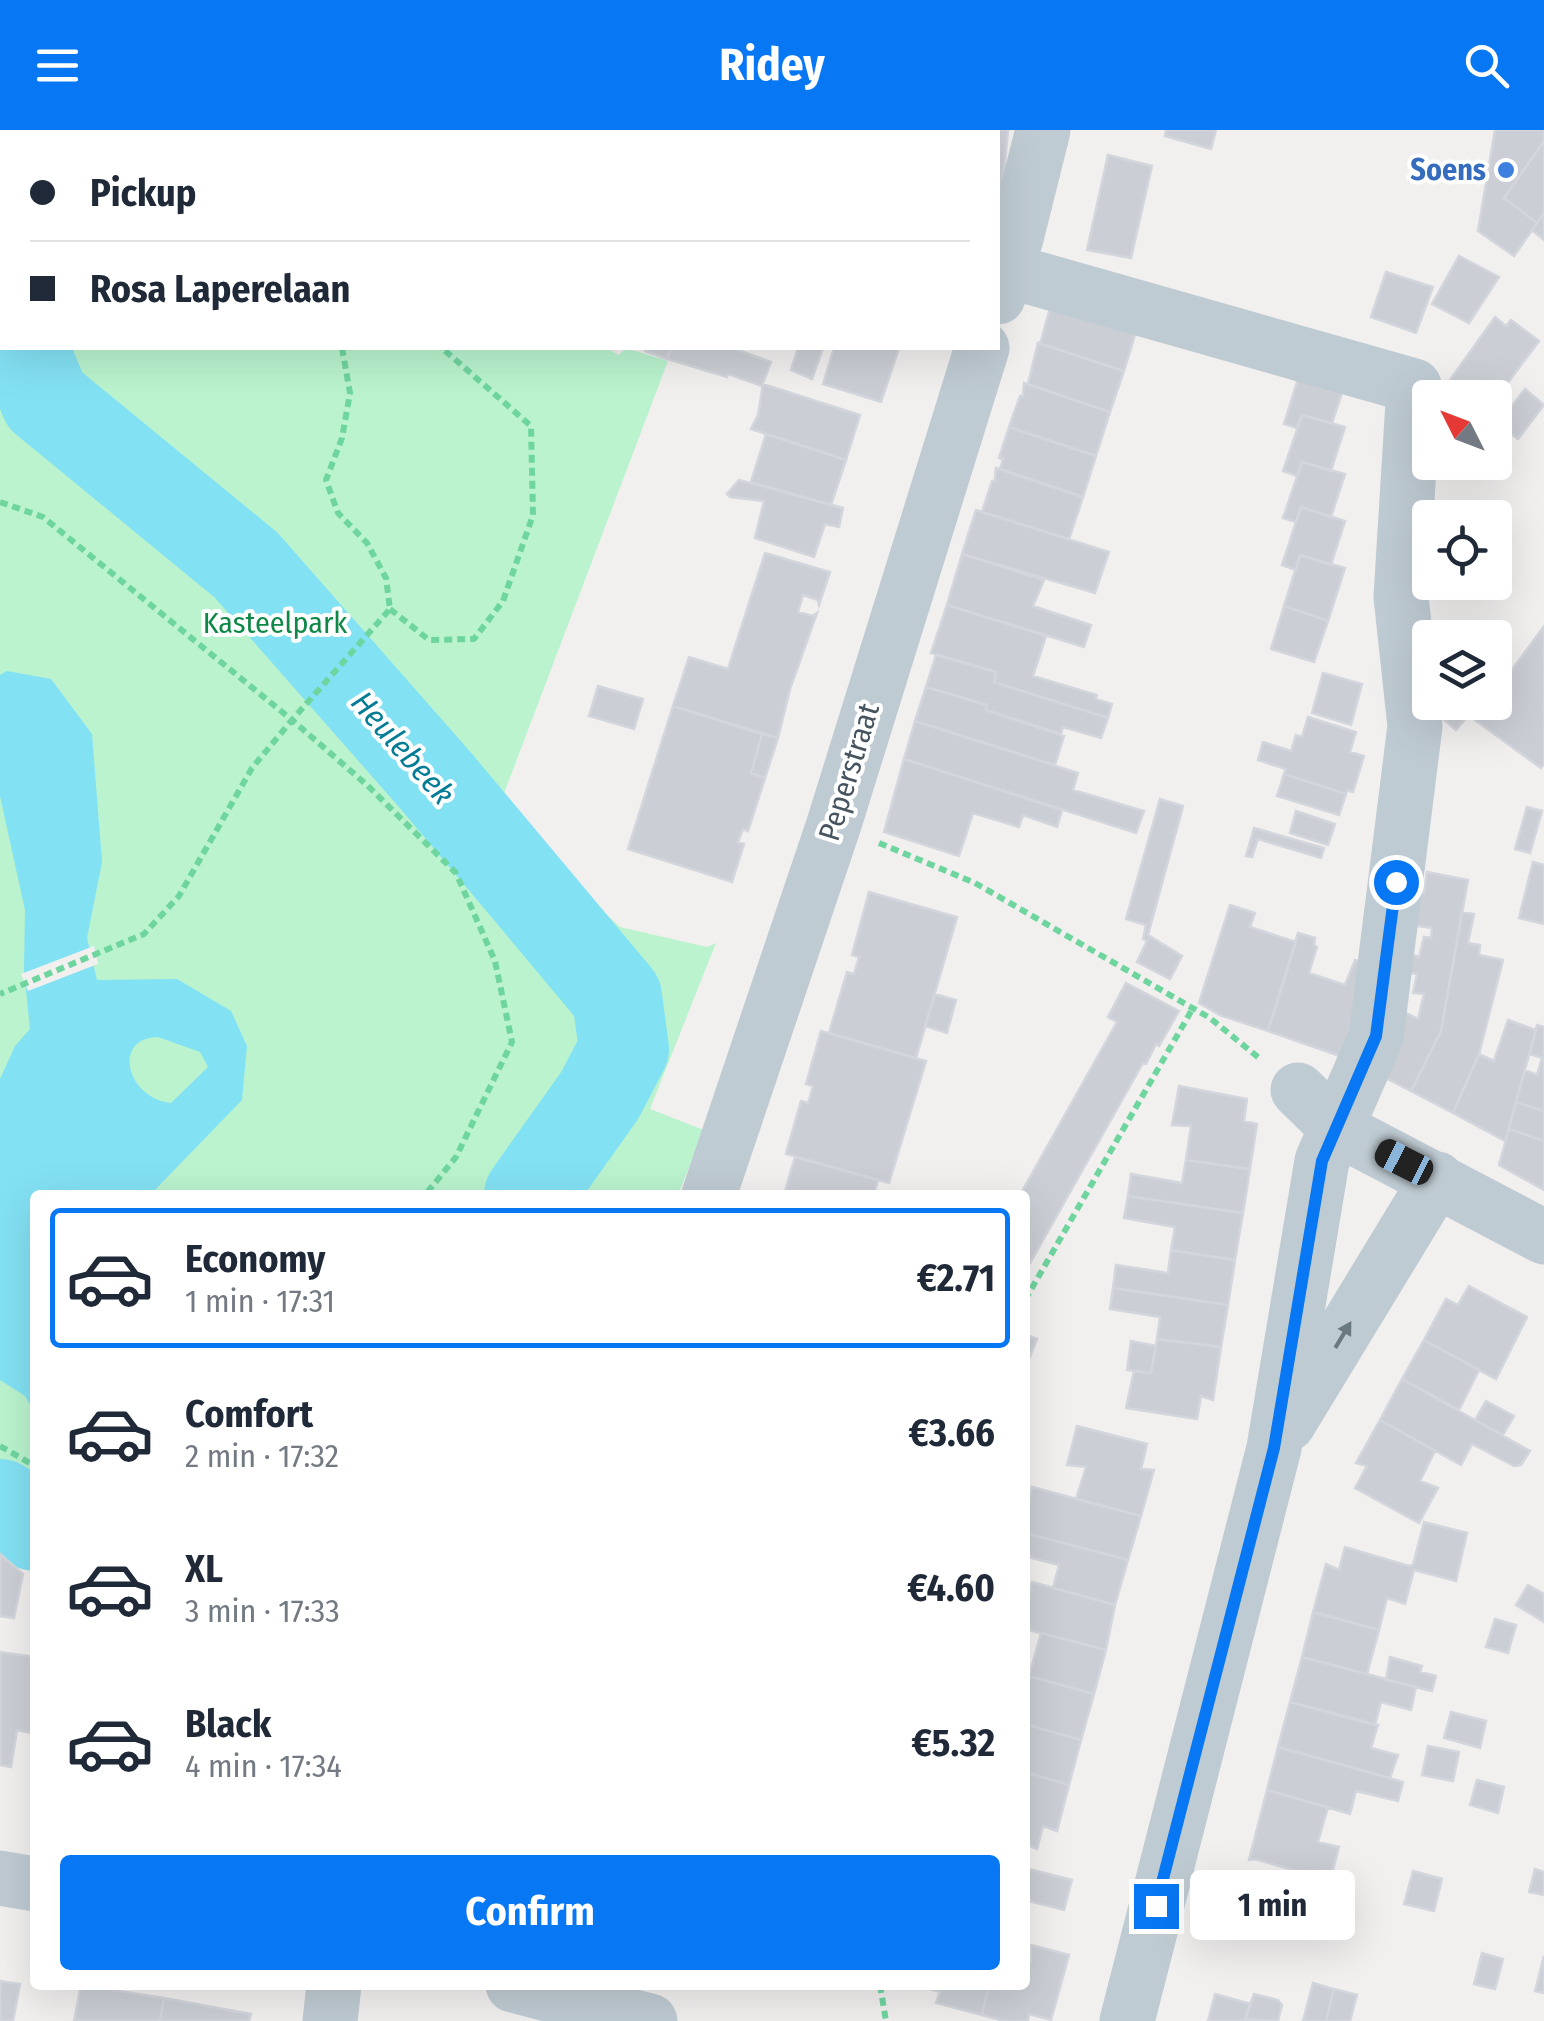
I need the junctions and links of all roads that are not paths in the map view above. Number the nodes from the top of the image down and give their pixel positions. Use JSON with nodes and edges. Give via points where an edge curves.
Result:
{"nodes":[{"id":1,"x":1043,"y":130,"type":"edge"},
{"id":2,"x":1002,"y":283,"type":"edge"},
{"id":3,"x":981,"y":350,"type":"edge"},
{"id":4,"x":1298,"y":1090,"type":"road end"},
{"id":5,"x":1338,"y":1128,"type":"junction"},
{"id":6,"x":1437,"y":1179,"type":"junction"},
{"id":7,"x":711,"y":1190,"type":"edge"},
{"id":8,"x":1544,"y":1237,"type":"edge"},
{"id":9,"x":1274,"y":1448,"type":"junction"},
{"id":10,"x":0,"y":1878,"type":"edge"},
{"id":11,"x":30,"y":1883,"type":"edge"},
{"id":12,"x":333,"y":1990,"type":"edge"},
{"id":13,"x":532,"y":1990,"type":"edge"},
{"id":14,"x":330,"y":2021,"type":"edge"},
{"id":15,"x":650,"y":2021,"type":"edge"},
{"id":16,"x":1127,"y":2021,"type":"edge"}],
"edges":[{"from":1,"to":2,"type":"street"},
{"from":2,"to":5,"type":"street","via":[[1414,386],[1401,597],[1416,726],[1376,1036]]},
{"from":3,"to":7,"type":"street","name":"Peperstraat","via":[[834,824]]},
{"from":4,"to":5,"type":"street"},
{"from":5,"to":6,"type":"street"},
{"from":5,"to":9,"type":"street","via":[[1322,1161]]},
{"from":6,"to":8,"type":"street"},
{"from":9,"to":6,"type":"street","one_way":true},
{"from":9,"to":16,"type":"street"},
{"from":10,"to":11,"type":"street"},
{"from":12,"to":14,"type":"street"},
{"from":13,"to":15,"type":"street"}]}
